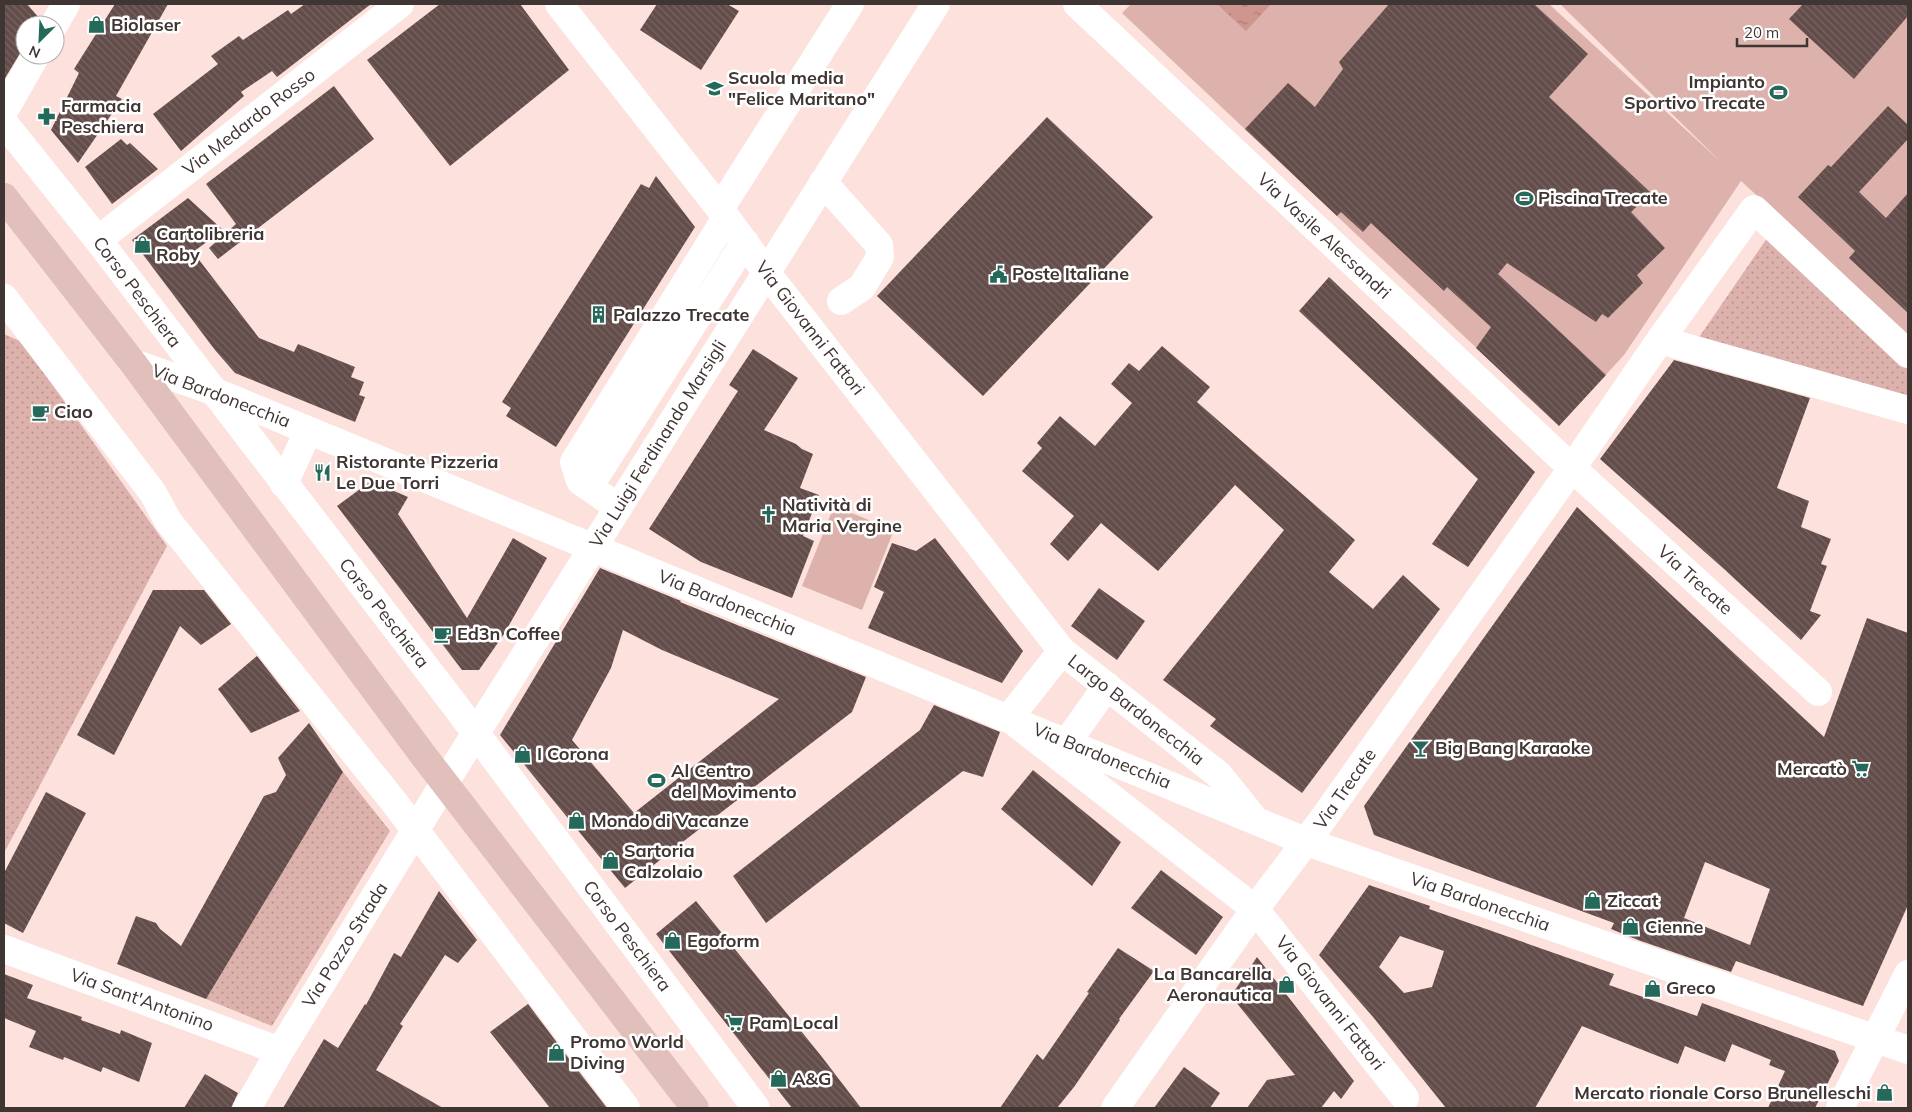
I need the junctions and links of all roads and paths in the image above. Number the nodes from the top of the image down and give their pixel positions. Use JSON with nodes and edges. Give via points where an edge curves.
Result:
{"nodes":[{"id":1,"x":66,"y":4,"type":"edge"},
{"id":2,"x":400,"y":4,"type":"edge"},
{"id":3,"x":559,"y":4,"type":"edge"},
{"id":4,"x":850,"y":4,"type":"edge"},
{"id":5,"x":936,"y":4,"type":"edge"},
{"id":6,"x":1077,"y":4,"type":"edge"},
{"id":7,"x":60,"y":15,"type":"edge"},
{"id":8,"x":30,"y":65,"type":"edge"},
{"id":9,"x":4,"y":111,"type":"edge"},
{"id":10,"x":4,"y":123,"type":"edge"},
{"id":11,"x":824,"y":182,"type":"junction"},
{"id":12,"x":4,"y":197,"type":"edge"},
{"id":13,"x":723,"y":213,"type":"junction"},
{"id":14,"x":98,"y":240,"type":"junction"},
{"id":15,"x":744,"y":242,"type":"junction"},
{"id":16,"x":766,"y":272,"type":"junction"},
{"id":17,"x":841,"y":301,"type":"dead end"},
{"id":18,"x":8,"y":308,"type":"edge"},
{"id":19,"x":1660,"y":340,"type":"junction"},
{"id":20,"x":1908,"y":354,"type":"edge"},
{"id":21,"x":133,"y":363,"type":"junction"},
{"id":22,"x":213,"y":391,"type":"junction"},
{"id":23,"x":1908,"y":410,"type":"edge"},
{"id":24,"x":308,"y":430,"type":"junction"},
{"id":25,"x":1572,"y":468,"type":"junction"},
{"id":26,"x":284,"y":484,"type":"junction"},
{"id":27,"x":589,"y":487,"type":"junction"},
{"id":28,"x":618,"y":507,"type":"junction"},
{"id":29,"x":592,"y":548,"type":"junction"},
{"id":30,"x":1062,"y":651,"type":"junction"},
{"id":31,"x":1107,"y":686,"type":"junction"},
{"id":32,"x":1818,"y":692,"type":"dead end"},
{"id":33,"x":1008,"y":718,"type":"junction"},
{"id":34,"x":476,"y":733,"type":"junction"},
{"id":35,"x":1066,"y":742,"type":"junction"},
{"id":36,"x":445,"y":782,"type":"junction"},
{"id":37,"x":1255,"y":820,"type":"junction"},
{"id":38,"x":416,"y":831,"type":"junction"},
{"id":39,"x":1307,"y":842,"type":"junction"},
{"id":40,"x":1255,"y":908,"type":"junction"},
{"id":41,"x":4,"y":948,"type":"edge"},
{"id":42,"x":1908,"y":974,"type":"edge"},
{"id":43,"x":1876,"y":1039,"type":"junction"},
{"id":44,"x":1908,"y":1050,"type":"edge"},
{"id":45,"x":280,"y":1051,"type":"junction"},
{"id":46,"x":1405,"y":1098,"type":"dead end"},
{"id":47,"x":247,"y":1108,"type":"edge"},
{"id":48,"x":626,"y":1108,"type":"edge"},
{"id":49,"x":695,"y":1108,"type":"edge"},
{"id":50,"x":756,"y":1108,"type":"edge"},
{"id":51,"x":1115,"y":1108,"type":"edge"},
{"id":52,"x":1840,"y":1108,"type":"edge"}],
"edges":[{"from":1,"to":7,"type":"street"},
{"from":2,"to":14,"type":"street","name":"Via Medardo Rosso"},
{"from":3,"to":13,"type":"street","name":"Via Giovanni Fattori"},
{"from":4,"to":13,"type":"street"},
{"from":5,"to":11,"type":"street","name":"Via Luigi Ferdinando Marsigli"},
{"from":6,"to":25,"type":"street","name":"Via Vasile Alecsandri"},
{"from":8,"to":9,"type":"street"},
{"from":10,"to":14,"type":"street","name":"Corso Peschiera"},
{"from":11,"to":16,"type":"street","name":"Via Luigi Ferdinando Marsigli"},
{"from":11,"to":17,"type":"street","via":[[879,245],[880,257],[862,287]]},
{"from":12,"to":21,"type":"main road"},
{"from":13,"to":15,"type":"street","name":"Via Giovanni Fattori"},
{"from":13,"to":27,"type":"street","via":[[574,462],[580,481]]},
{"from":14,"to":22,"type":"street","name":"Corso Peschiera"},
{"from":15,"to":16,"type":"street","name":"Via Giovanni Fattori"},
{"from":15,"to":27,"type":"street"},
{"from":16,"to":28,"type":"street","name":"Via Luigi Ferdinando Marsigli"},
{"from":16,"to":30,"type":"street","name":"Via Giovanni Fattori"},
{"from":18,"to":38,"type":"street","via":[[153,493],[168,521]]},
{"from":19,"to":20,"type":"street","name":"Via Trecate","via":[[1754,209]]},
{"from":19,"to":23,"type":"street"},
{"from":19,"to":25,"type":"street","name":"Via Trecate"},
{"from":21,"to":22,"type":"street","name":"Via Bardonecchia"},
{"from":21,"to":36,"type":"main road"},
{"from":22,"to":24,"type":"street","name":"Via Bardonecchia"},
{"from":22,"to":26,"type":"street","name":"Corso Peschiera"},
{"from":24,"to":26,"type":"street","name":"Via Bardonecchia"},
{"from":24,"to":29,"type":"street","name":"Via Bardonecchia"},
{"from":25,"to":32,"type":"street","name":"Via Trecate"},
{"from":25,"to":39,"type":"street","name":"Via Trecate"},
{"from":26,"to":34,"type":"street","name":"Corso Peschiera"},
{"from":27,"to":28,"type":"street"},
{"from":28,"to":29,"type":"street","name":"Via Luigi Ferdinando Marsigli"},
{"from":29,"to":33,"type":"street","name":"Via Bardonecchia"},
{"from":29,"to":34,"type":"street","name":"Via Luigi Ferdinando Marsigli"},
{"from":30,"to":31,"type":"street","name":"Largo Bardonecchia"},
{"from":30,"to":33,"type":"street","name":"Largo Bardonecchia"},
{"from":31,"to":35,"type":"street"},
{"from":31,"to":37,"type":"street","name":"Largo Bardonecchia","via":[[1219,775]]},
{"from":33,"to":35,"type":"street","name":"Via Bardonecchia"},
{"from":33,"to":40,"type":"street"},
{"from":34,"to":36,"type":"street","name":"Via Luigi Ferdinando Marsigli"},
{"from":34,"to":50,"type":"street","name":"Corso Peschiera"},
{"from":35,"to":37,"type":"street","name":"Via Bardonecchia"},
{"from":36,"to":38,"type":"street","name":"Via Pozzo Strada"},
{"from":36,"to":49,"type":"main road"},
{"from":37,"to":39,"type":"street","name":"Via Bardonecchia"},
{"from":38,"to":45,"type":"street","name":"Via Pozzo Strada"},
{"from":38,"to":48,"type":"street"},
{"from":39,"to":40,"type":"street","name":"Via Trecate"},
{"from":39,"to":43,"type":"street","name":"Via Bardonecchia"},
{"from":40,"to":46,"type":"street","name":"Via Giovanni Fattori"},
{"from":40,"to":51,"type":"street","name":"Via Trecate"},
{"from":41,"to":45,"type":"street","name":"Via Sant'Antonino"},
{"from":42,"to":43,"type":"street"},
{"from":43,"to":44,"type":"street","name":"Via Bardonecchia"},
{"from":43,"to":52,"type":"street"},
{"from":45,"to":47,"type":"street","name":"Via Pozzo Strada"}]}
